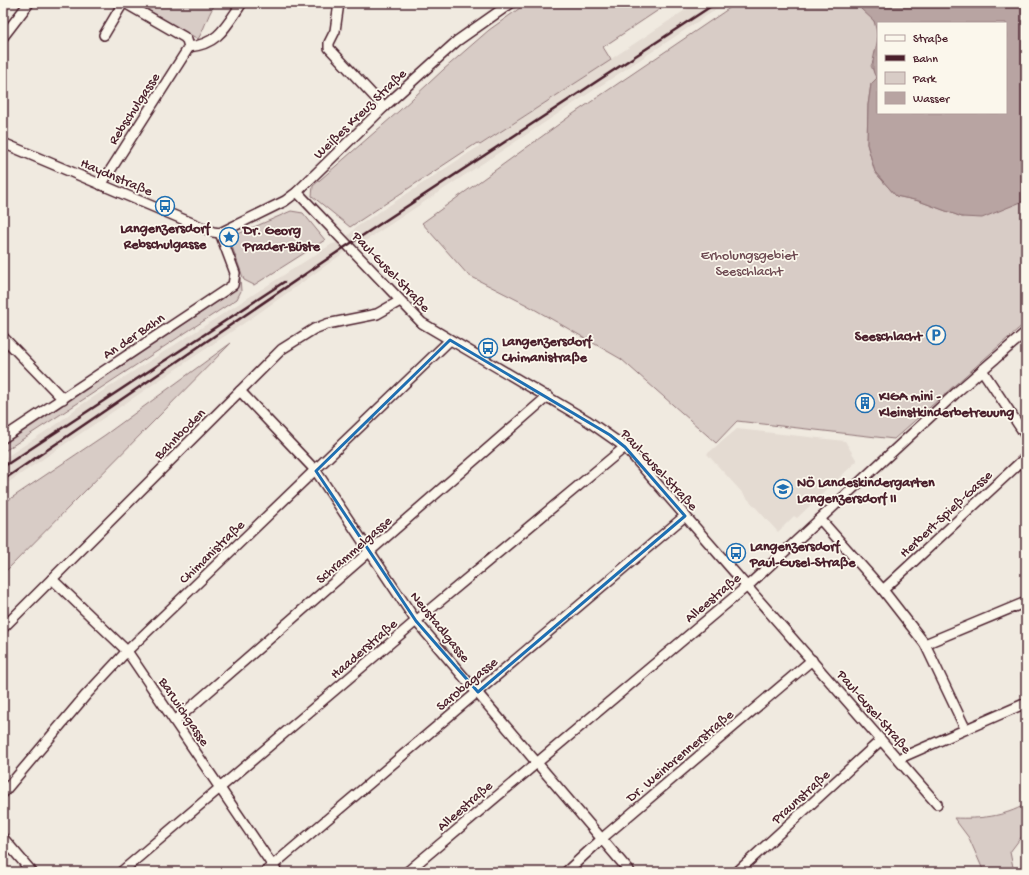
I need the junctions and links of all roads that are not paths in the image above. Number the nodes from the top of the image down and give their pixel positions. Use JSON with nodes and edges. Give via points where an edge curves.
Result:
{"nodes":[{"id":1,"x":29,"y":3,"type":"edge"},
{"id":2,"x":124,"y":3,"type":"edge"},
{"id":3,"x":242,"y":3,"type":"edge"},
{"id":4,"x":339,"y":3,"type":"edge"},
{"id":5,"x":511,"y":3,"type":"edge"},
{"id":6,"x":104,"y":35,"type":"dead end"},
{"id":7,"x":3,"y":37,"type":"edge"},
{"id":8,"x":188,"y":47,"type":"junction"},
{"id":9,"x":384,"y":107,"type":"junction"},
{"id":10,"x":3,"y":143,"type":"edge"},
{"id":11,"x":101,"y":185,"type":"junction"},
{"id":12,"x":297,"y":192,"type":"junction"},
{"id":13,"x":220,"y":232,"type":"junction"},
{"id":14,"x":400,"y":301,"type":"junction"},
{"id":15,"x":1026,"y":332,"type":"edge"},
{"id":16,"x":3,"y":337,"type":"edge"},
{"id":17,"x":450,"y":340,"type":"junction"},
{"id":18,"x":982,"y":370,"type":"junction"},
{"id":19,"x":240,"y":391,"type":"junction"},
{"id":20,"x":548,"y":396,"type":"junction"},
{"id":21,"x":63,"y":399,"type":"junction"},
{"id":22,"x":1026,"y":436,"type":"edge"},
{"id":23,"x":3,"y":438,"type":"edge"},
{"id":24,"x":625,"y":447,"type":"junction"},
{"id":25,"x":1026,"y":456,"type":"edge"},
{"id":26,"x":316,"y":471,"type":"junction"},
{"id":27,"x":685,"y":516,"type":"junction"},
{"id":28,"x":820,"y":519,"type":"junction"},
{"id":29,"x":370,"y":553,"type":"junction"},
{"id":30,"x":52,"y":579,"type":"junction"},
{"id":31,"x":748,"y":586,"type":"junction"},
{"id":32,"x":883,"y":590,"type":"junction"},
{"id":33,"x":1026,"y":602,"type":"edge"},
{"id":34,"x":416,"y":621,"type":"junction"},
{"id":35,"x":3,"y":628,"type":"edge"},
{"id":36,"x":925,"y":644,"type":"junction"},
{"id":37,"x":127,"y":651,"type":"junction"},
{"id":38,"x":812,"y":660,"type":"junction"},
{"id":39,"x":478,"y":692,"type":"junction"},
{"id":40,"x":1026,"y":703,"type":"edge"},
{"id":41,"x":175,"y":721,"type":"junction"},
{"id":42,"x":966,"y":728,"type":"junction"},
{"id":43,"x":881,"y":740,"type":"junction"},
{"id":44,"x":898,"y":759,"type":"junction"},
{"id":45,"x":537,"y":762,"type":"junction"},
{"id":46,"x":221,"y":788,"type":"junction"},
{"id":47,"x":3,"y":793,"type":"edge"},
{"id":48,"x":937,"y":804,"type":"dead end"},
{"id":49,"x":3,"y":838,"type":"edge"},
{"id":50,"x":602,"y":839,"type":"junction"},
{"id":51,"x":271,"y":870,"type":"edge"},
{"id":52,"x":32,"y":872,"type":"edge"},
{"id":53,"x":121,"y":872,"type":"edge"},
{"id":54,"x":407,"y":872,"type":"edge"},
{"id":55,"x":566,"y":872,"type":"edge"},
{"id":56,"x":630,"y":872,"type":"edge"},
{"id":57,"x":737,"y":872,"type":"edge"}],
"edges":[{"from":1,"to":7,"type":"street"},
{"from":2,"to":6,"type":"street"},
{"from":2,"to":8,"type":"street","via":[[184,37]]},
{"from":3,"to":8,"type":"street","via":[[215,38],[204,45]]},
{"from":4,"to":9,"type":"street","via":[[336,31],[329,48]]},
{"from":5,"to":9,"type":"street","name":"Weißes Kreuz Straße","via":[[457,41]]},
{"from":8,"to":11,"type":"street","name":"Rebschulgasse"},
{"from":9,"to":12,"type":"street","name":"Weißes Kreuz Straße"},
{"from":10,"to":11,"type":"street","name":"Haydnstraße"},
{"from":11,"to":13,"type":"street","name":"Haydnstraße","via":[[214,232]]},
{"from":12,"to":13,"type":"street","name":"Weißes Kreuz Straße","via":[[285,201]]},
{"from":12,"to":14,"type":"street","name":"Paul-Gusel-Straße"},
{"from":13,"to":21,"type":"street","name":"An der Bahn","via":[[235,273],[233,285]]},
{"from":14,"to":17,"type":"street","name":"Paul-Gusel-Straße","via":[[422,323]]},
{"from":14,"to":19,"type":"street","name":"Bahnboden","via":[[377,314],[327,324],[303,334],[282,348]]},
{"from":15,"to":18,"type":"street","name":"Alleestraße"},
{"from":16,"to":21,"type":"street"},
{"from":17,"to":20,"type":"street","name":"Paul-Gusel-Straße"},
{"from":17,"to":26,"type":"street","name":"Chimanistraße"},
{"from":18,"to":22,"type":"street"},
{"from":18,"to":28,"type":"street","name":"Alleestraße"},
{"from":19,"to":26,"type":"street","name":"Neustadlgasse"},
{"from":19,"to":30,"type":"street","name":"Bahnboden"},
{"from":20,"to":24,"type":"street","name":"Paul-Gusel-Straße"},
{"from":20,"to":29,"type":"street","name":"Schrammelgasse"},
{"from":21,"to":23,"type":"street","name":"An der Bahn"},
{"from":24,"to":27,"type":"street","name":"Paul-Gusel-Straße"},
{"from":24,"to":34,"type":"street","name":"Haaderstraße"},
{"from":25,"to":32,"type":"street","name":"Herbert-Spieß-Gasse"},
{"from":26,"to":29,"type":"street","name":"Neustadlgasse"},
{"from":26,"to":37,"type":"street","name":"Chimanistraße"},
{"from":27,"to":31,"type":"street","name":"Paul-Gusel-Straße"},
{"from":27,"to":39,"type":"street","name":"Sarobagasse"},
{"from":28,"to":31,"type":"street","name":"Alleestraße"},
{"from":28,"to":32,"type":"street"},
{"from":29,"to":34,"type":"street","name":"Neustadlgasse"},
{"from":29,"to":41,"type":"street","name":"Schrammelgasse"},
{"from":30,"to":35,"type":"street","name":"Bahnboden"},
{"from":30,"to":37,"type":"street","name":"Barwichgasse"},
{"from":31,"to":38,"type":"street","name":"Paul-Gusel-Straße"},
{"from":31,"to":45,"type":"street","name":"Alleestraße"},
{"from":32,"to":36,"type":"street"},
{"from":33,"to":36,"type":"street"},
{"from":34,"to":39,"type":"street","name":"Neustadlgasse"},
{"from":34,"to":46,"type":"street","name":"Haaderstraße"},
{"from":36,"to":42,"type":"street"},
{"from":37,"to":41,"type":"street","name":"Barwichgasse"},
{"from":37,"to":47,"type":"street","name":"Chimanistraße"},
{"from":38,"to":43,"type":"street","name":"Paul-Gusel-Straße"},
{"from":38,"to":50,"type":"street","name":"Dr. Weinbrennerstraße"},
{"from":39,"to":45,"type":"street","name":"Neustadlgasse"},
{"from":39,"to":51,"type":"street","name":"Sarobagasse"},
{"from":40,"to":42,"type":"street"},
{"from":41,"to":46,"type":"street","name":"Barwichgasse"},
{"from":42,"to":44,"type":"street"},
{"from":43,"to":44,"type":"street","name":"Paul-Gusel-Straße"},
{"from":43,"to":57,"type":"street","name":"Praunstraße"},
{"from":44,"to":48,"type":"street","name":"Paul-Gusel-Straße"},
{"from":45,"to":50,"type":"street","name":"Neustadlgasse"},
{"from":45,"to":54,"type":"street","name":"Alleestraße"},
{"from":46,"to":51,"type":"street","name":"Barwichgasse"},
{"from":46,"to":53,"type":"street","name":"Haaderstraße"},
{"from":49,"to":52,"type":"street"},
{"from":50,"to":55,"type":"street","name":"Dr. Weinbrennerstraße"},
{"from":50,"to":56,"type":"street","name":"Neustadlgasse"}]}
